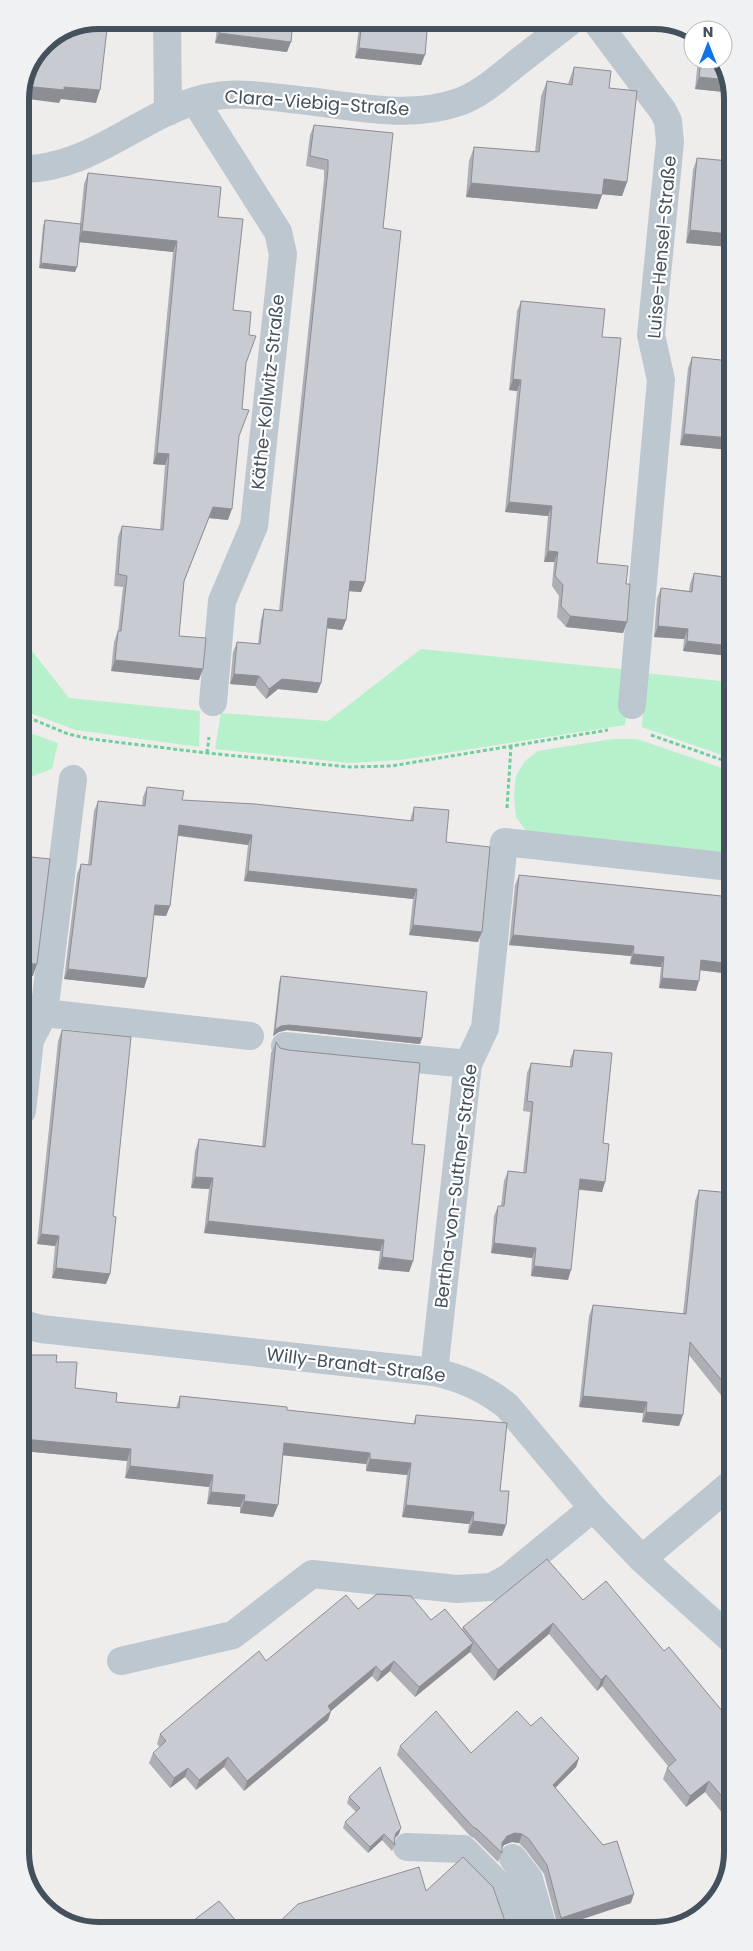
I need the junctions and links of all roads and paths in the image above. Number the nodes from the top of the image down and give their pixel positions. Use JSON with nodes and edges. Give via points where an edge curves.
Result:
{"nodes":[{"id":1,"x":167,"y":29,"type":"edge"},
{"id":2,"x":560,"y":29,"type":"edge"},
{"id":3,"x":602,"y":29,"type":"edge"},
{"id":4,"x":195,"y":101,"type":"junction"},
{"id":5,"x":168,"y":112,"type":"junction"},
{"id":6,"x":29,"y":168,"type":"edge"},
{"id":7,"x":213,"y":702,"type":"dead end"},
{"id":8,"x":632,"y":705,"type":"dead end"},
{"id":9,"x":29,"y":718,"type":"edge"},
{"id":10,"x":73,"y":779,"type":"dead end"},
{"id":11,"x":504,"y":842,"type":"junction"},
{"id":12,"x":724,"y":866,"type":"edge"},
{"id":13,"x":44,"y":1013,"type":"junction"},
{"id":14,"x":250,"y":1036,"type":"dead end"},
{"id":15,"x":285,"y":1046,"type":"dead end"},
{"id":16,"x":29,"y":1049,"type":"edge"},
{"id":17,"x":468,"y":1064,"type":"junction"},
{"id":18,"x":29,"y":1326,"type":"edge"},
{"id":19,"x":434,"y":1372,"type":"junction"},
{"id":20,"x":724,"y":1490,"type":"edge"},
{"id":21,"x":593,"y":1508,"type":"junction"},
{"id":22,"x":642,"y":1559,"type":"junction"},
{"id":23,"x":724,"y":1634,"type":"edge"},
{"id":24,"x":121,"y":1661,"type":"dead end"},
{"id":25,"x":407,"y":1847,"type":"dead end"},
{"id":26,"x":513,"y":1858,"type":"dead end"},
{"id":27,"x":515,"y":1922,"type":"edge"},
{"id":28,"x":541,"y":1922,"type":"edge"}],
"edges":[{"from":1,"to":5,"type":"street"},
{"from":2,"to":4,"type":"street","name":"Clara-Viebig-Straße","via":[[482,90],[447,105],[406,111],[235,94]]},
{"from":3,"to":8,"type":"street","name":"Luise-Hensel-Straße","via":[[663,111],[668,121],[670,142],[651,335],[661,380]]},
{"from":4,"to":5,"type":"street","name":"Clara-Viebig-Straße"},
{"from":4,"to":7,"type":"street","name":"Käthe-Kollwitz-Straße","via":[[278,232],[283,254],[254,526],[222,601]]},
{"from":5,"to":6,"type":"street","name":"Clara-Viebig-Straße","via":[[81,157],[52,166]]},
{"from":9,"to":11,"type":"path","via":[[82,738],[338,766],[391,766],[511,746]]},
{"from":10,"to":13,"type":"street"},
{"from":11,"to":12,"type":"street"},
{"from":11,"to":17,"type":"street","name":"Bertha-von-Suttner-Straße","via":[[485,1028]]},
{"from":13,"to":14,"type":"street"},
{"from":13,"to":16,"type":"street","via":[[30,1040]]},
{"from":15,"to":17,"type":"street"},
{"from":17,"to":19,"type":"street","name":"Bertha-von-Suttner-Straße"},
{"from":18,"to":19,"type":"street","name":"Willy-Brandt-Straße"},
{"from":19,"to":21,"type":"street","name":"Willy-Brandt-Straße","via":[[469,1382],[507,1406]]},
{"from":20,"to":22,"type":"street"},
{"from":21,"to":22,"type":"street","name":"Willy-Brandt-Straße"},
{"from":21,"to":24,"type":"street","via":[[508,1578],[490,1587],[457,1589],[312,1574],[233,1635]]},
{"from":22,"to":23,"type":"street","name":"Willy-Brandt-Straße"},
{"from":25,"to":27,"type":"street","via":[[463,1850],[503,1889]]},
{"from":26,"to":28,"type":"street","via":[[529,1879]]}]}
